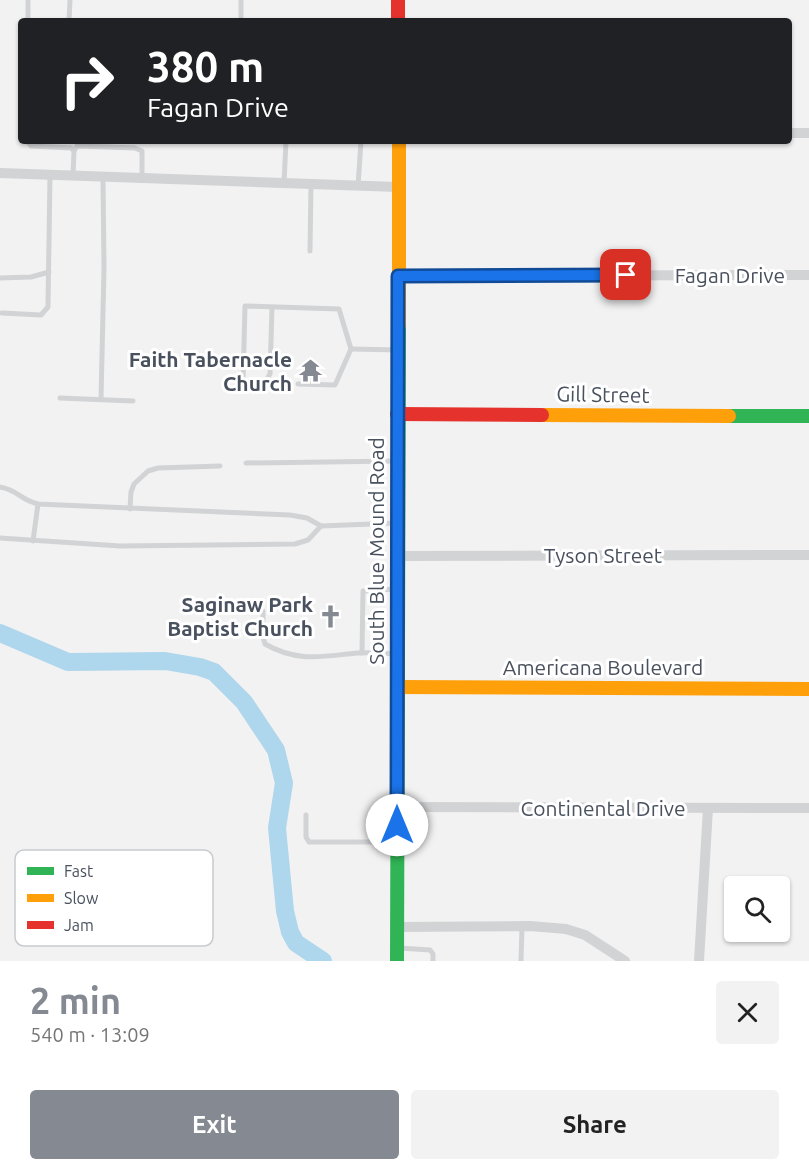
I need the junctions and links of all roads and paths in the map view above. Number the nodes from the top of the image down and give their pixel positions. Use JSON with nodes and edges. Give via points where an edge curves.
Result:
{"nodes":[{"id":1,"x":28,"y":0,"type":"edge"},
{"id":2,"x":69,"y":0,"type":"edge"},
{"id":3,"x":241,"y":0,"type":"edge"},
{"id":4,"x":398,"y":0,"type":"edge"},
{"id":5,"x":27,"y":18,"type":"edge"},
{"id":6,"x":69,"y":18,"type":"edge"},
{"id":7,"x":241,"y":18,"type":"edge"},
{"id":8,"x":398,"y":18,"type":"edge"},
{"id":9,"x":792,"y":133,"type":"edge"},
{"id":10,"x":809,"y":133,"type":"edge"},
{"id":11,"x":29,"y":144,"type":"edge"},
{"id":12,"x":286,"y":144,"type":"edge"},
{"id":13,"x":361,"y":144,"type":"edge"},
{"id":14,"x":399,"y":144,"type":"edge"},
{"id":15,"x":75,"y":151,"type":"junction"},
{"id":16,"x":0,"y":173,"type":"edge"},
{"id":17,"x":50,"y":176,"type":"junction"},
{"id":18,"x":73,"y":176,"type":"junction"},
{"id":19,"x":102,"y":178,"type":"junction"},
{"id":20,"x":142,"y":179,"type":"junction"},
{"id":21,"x":284,"y":183,"type":"junction"},
{"id":22,"x":311,"y":184,"type":"junction"},
{"id":23,"x":358,"y":186,"type":"junction"},
{"id":24,"x":398,"y":187,"type":"junction"},
{"id":25,"x":310,"y":251,"type":"dead end"},
{"id":26,"x":49,"y":272,"type":"junction"},
{"id":27,"x":809,"y":275,"type":"edge"},
{"id":28,"x":398,"y":276,"type":"junction"},
{"id":29,"x":0,"y":278,"type":"edge"},
{"id":30,"x":272,"y":307,"type":"junction"},
{"id":31,"x":2,"y":313,"type":"dead end"},
{"id":32,"x":351,"y":349,"type":"junction"},
{"id":33,"x":398,"y":350,"type":"junction"},
{"id":34,"x":298,"y":384,"type":"dead end"},
{"id":35,"x":60,"y":398,"type":"dead end"},
{"id":36,"x":101,"y":399,"type":"junction"},
{"id":37,"x":133,"y":401,"type":"dead end"},
{"id":38,"x":397,"y":414,"type":"junction"},
{"id":39,"x":809,"y":416,"type":"edge"},
{"id":40,"x":397,"y":461,"type":"junction"},
{"id":41,"x":246,"y":463,"type":"dead end"},
{"id":42,"x":220,"y":466,"type":"dead end"},
{"id":43,"x":0,"y":487,"type":"edge"},
{"id":44,"x":38,"y":504,"type":"junction"},
{"id":45,"x":130,"y":509,"type":"junction"},
{"id":46,"x":397,"y":524,"type":"junction"},
{"id":47,"x":321,"y":526,"type":"junction"},
{"id":48,"x":0,"y":538,"type":"edge"},
{"id":49,"x":33,"y":541,"type":"junction"},
{"id":50,"x":809,"y":555,"type":"edge"},
{"id":51,"x":397,"y":556,"type":"junction"},
{"id":52,"x":397,"y":589,"type":"junction"},
{"id":53,"x":263,"y":611,"type":"dead end"},
{"id":54,"x":362,"y":653,"type":"junction"},
{"id":55,"x":397,"y":654,"type":"junction"},
{"id":56,"x":397,"y":687,"type":"junction"},
{"id":57,"x":809,"y":689,"type":"edge"},
{"id":58,"x":397,"y":807,"type":"junction"},
{"id":59,"x":708,"y":808,"type":"junction"},
{"id":60,"x":809,"y":808,"type":"edge"},
{"id":61,"x":306,"y":815,"type":"dead end"},
{"id":62,"x":397,"y":842,"type":"junction"},
{"id":63,"x":397,"y":927,"type":"junction"},
{"id":64,"x":522,"y":927,"type":"junction"},
{"id":65,"x":397,"y":955,"type":"edge"},
{"id":66,"x":433,"y":961,"type":"edge"},
{"id":67,"x":521,"y":961,"type":"edge"},
{"id":68,"x":625,"y":961,"type":"edge"},
{"id":69,"x":699,"y":961,"type":"edge"}],
"edges":[{"from":1,"to":5,"type":"lane"},
{"from":2,"to":6,"type":"lane"},
{"from":3,"to":7,"type":"lane"},
{"from":4,"to":8,"type":"main road"},
{"from":9,"to":10,"type":"street"},
{"from":11,"to":15,"type":"lane"},
{"from":12,"to":21,"type":"lane"},
{"from":13,"to":23,"type":"lane"},
{"from":14,"to":24,"type":"main road","name":"South Blue Mound Road"},
{"from":15,"to":18,"type":"lane"},
{"from":15,"to":20,"type":"lane","via":[[77,146],[135,148],[142,151]]},
{"from":16,"to":17,"type":"street"},
{"from":17,"to":18,"type":"street"},
{"from":17,"to":26,"type":"lane"},
{"from":18,"to":19,"type":"street"},
{"from":19,"to":20,"type":"street"},
{"from":19,"to":36,"type":"lane"},
{"from":20,"to":21,"type":"street"},
{"from":21,"to":22,"type":"street"},
{"from":22,"to":23,"type":"street"},
{"from":22,"to":25,"type":"lane"},
{"from":23,"to":24,"type":"street"},
{"from":24,"to":28,"type":"main road","name":"South Blue Mound Road"},
{"from":26,"to":29,"type":"lane"},
{"from":26,"to":31,"type":"lane","via":[[48,307],[41,315]]},
{"from":27,"to":28,"type":"street","name":"Fagan Drive"},
{"from":28,"to":33,"type":"main road","name":"South Blue Mound Road"},
{"from":30,"to":30,"type":"lane","via":[[245,306],[243,383],[263,385],[270,374]]},
{"from":30,"to":32,"type":"lane","via":[[339,309]]},
{"from":32,"to":33,"type":"lane"},
{"from":32,"to":34,"type":"lane","via":[[335,385]]},
{"from":33,"to":38,"type":"main road","name":"South Blue Mound Road"},
{"from":35,"to":36,"type":"lane"},
{"from":36,"to":37,"type":"lane"},
{"from":38,"to":39,"type":"main road","name":"Gill Street"},
{"from":38,"to":40,"type":"main road","name":"South Blue Mound Road"},
{"from":40,"to":41,"type":"lane"},
{"from":40,"to":46,"type":"main road","name":"South Blue Mound Road"},
{"from":42,"to":45,"type":"lane","via":[[148,471],[134,484]]},
{"from":43,"to":44,"type":"lane","via":[[12,489],[28,502]]},
{"from":44,"to":45,"type":"lane"},
{"from":44,"to":49,"type":"lane"},
{"from":45,"to":47,"type":"lane","via":[[291,515],[308,518]]},
{"from":46,"to":47,"type":"lane"},
{"from":46,"to":51,"type":"main road","name":"South Blue Mound Road"},
{"from":47,"to":49,"type":"lane","via":[[308,540],[295,544],[120,546]]},
{"from":48,"to":49,"type":"lane"},
{"from":50,"to":51,"type":"street","name":"Tyson Street"},
{"from":51,"to":52,"type":"main road","name":"South Blue Mound Road"},
{"from":52,"to":54,"type":"lane","via":[[363,591]]},
{"from":52,"to":55,"type":"main road","name":"South Blue Mound Road"},
{"from":53,"to":54,"type":"lane","via":[[265,644],[278,652],[299,657]]},
{"from":54,"to":55,"type":"lane"},
{"from":55,"to":56,"type":"main road","name":"South Blue Mound Road"},
{"from":56,"to":57,"type":"main road","name":"Americana Boulevard"},
{"from":56,"to":58,"type":"main road","name":"South Blue Mound Road"},
{"from":58,"to":59,"type":"street","name":"Continental Drive"},
{"from":58,"to":62,"type":"main road","name":"South Blue Mound Road"},
{"from":59,"to":60,"type":"street","name":"Continental Drive"},
{"from":59,"to":69,"type":"street"},
{"from":61,"to":62,"type":"lane","via":[[309,842]]},
{"from":62,"to":63,"type":"main road","name":"South Blue Mound Road"},
{"from":63,"to":64,"type":"street"},
{"from":63,"to":65,"type":"main road","name":"South Blue Mound Road"},
{"from":64,"to":67,"type":"lane"},
{"from":64,"to":68,"type":"street","via":[[575,931]]},
{"from":65,"to":66,"type":"lane","via":[[430,950]]}]}
